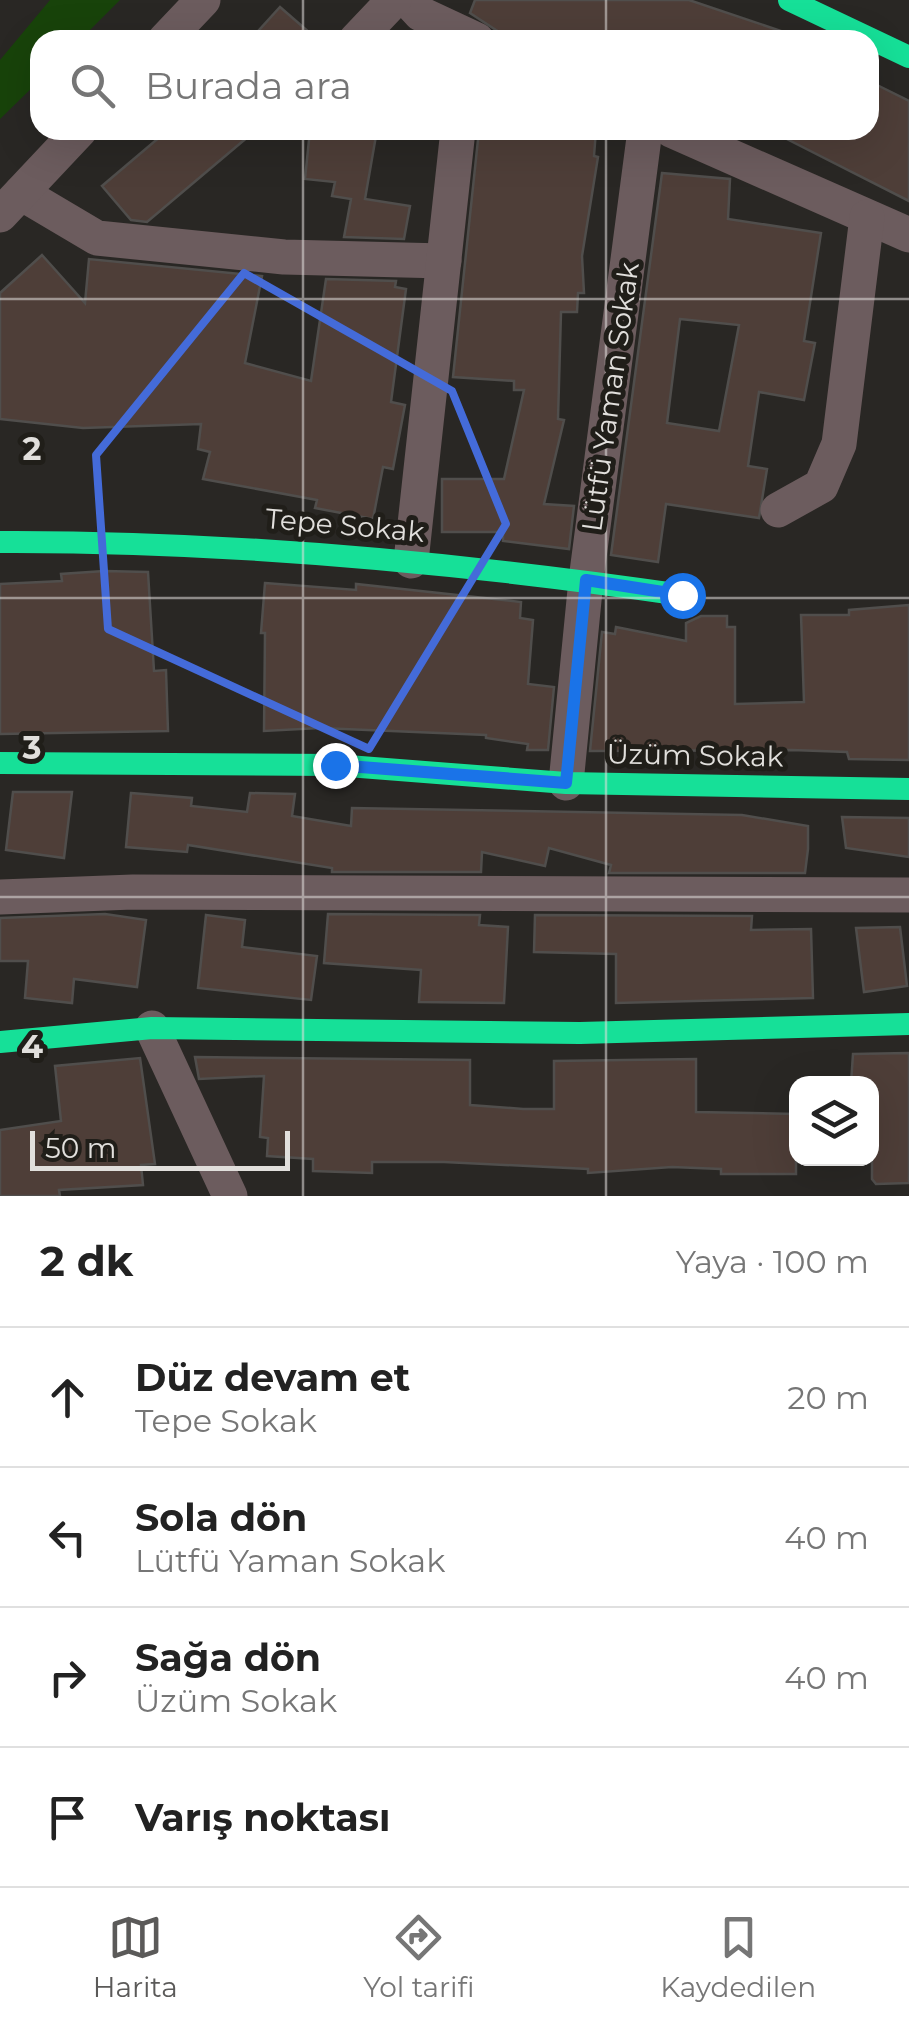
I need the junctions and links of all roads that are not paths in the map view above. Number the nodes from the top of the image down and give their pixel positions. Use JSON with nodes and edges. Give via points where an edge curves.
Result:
{"nodes":[{"id":1,"x":203,"y":0,"type":"edge"},
{"id":2,"x":394,"y":0,"type":"edge"},
{"id":3,"x":408,"y":0,"type":"edge"},
{"id":4,"x":789,"y":0,"type":"edge"},
{"id":5,"x":174,"y":30,"type":"edge"},
{"id":6,"x":366,"y":30,"type":"edge"},
{"id":7,"x":455,"y":30,"type":"edge"},
{"id":8,"x":852,"y":30,"type":"edge"},
{"id":9,"x":879,"y":43,"type":"edge"},
{"id":10,"x":909,"y":57,"type":"edge"},
{"id":11,"x":71,"y":140,"type":"edge"},
{"id":12,"x":457,"y":140,"type":"edge"},
{"id":13,"x":645,"y":140,"type":"edge"},
{"id":14,"x":694,"y":140,"type":"edge"},
{"id":15,"x":10,"y":204,"type":"edge"},
{"id":16,"x":867,"y":217,"type":"junction"},
{"id":17,"x":909,"y":235,"type":"edge"},
{"id":18,"x":444,"y":262,"type":"junction"},
{"id":19,"x":778,"y":510,"type":"dead end"},
{"id":20,"x":0,"y":542,"type":"edge"},
{"id":21,"x":411,"y":561,"type":"junction"},
{"id":22,"x":586,"y":580,"type":"junction"},
{"id":23,"x":682,"y":595,"type":"dead end"},
{"id":24,"x":0,"y":763,"type":"edge"},
{"id":25,"x":566,"y":783,"type":"junction"},
{"id":26,"x":909,"y":789,"type":"edge"},
{"id":27,"x":0,"y":896,"type":"edge"},
{"id":28,"x":909,"y":896,"type":"edge"},
{"id":29,"x":909,"y":1024,"type":"edge"},
{"id":30,"x":152,"y":1028,"type":"junction"},
{"id":31,"x":0,"y":1042,"type":"edge"},
{"id":32,"x":230,"y":1196,"type":"edge"}],
"edges":[{"from":1,"to":5,"type":"street"},
{"from":2,"to":6,"type":"street"},
{"from":3,"to":7,"type":"street"},
{"from":4,"to":8,"type":"street"},
{"from":9,"to":10,"type":"street"},
{"from":11,"to":15,"type":"street"},
{"from":12,"to":18,"type":"street"},
{"from":13,"to":22,"type":"street","name":"Lütfü Yaman Sokak"},
{"from":14,"to":16,"type":"street"},
{"from":15,"to":18,"type":"street","via":[[97,238],[284,257]]},
{"from":16,"to":17,"type":"street"},
{"from":16,"to":19,"type":"street","via":[[839,444],[821,486]]},
{"from":18,"to":21,"type":"street"},
{"from":20,"to":21,"type":"street","name":"Tepe Sokak","via":[[150,539]]},
{"from":21,"to":22,"type":"street","name":"Tepe Sokak"},
{"from":22,"to":23,"type":"street","name":"Tepe Sokak"},
{"from":22,"to":25,"type":"street","name":"Lütfü Yaman Sokak"},
{"from":24,"to":25,"type":"street","name":"Üzüm Sokak","via":[[335,765]]},
{"from":25,"to":26,"type":"street","name":"Üzüm Sokak"},
{"from":27,"to":28,"type":"street"},
{"from":29,"to":30,"type":"street","via":[[580,1033]]},
{"from":30,"to":31,"type":"street"},
{"from":30,"to":32,"type":"street"}]}
